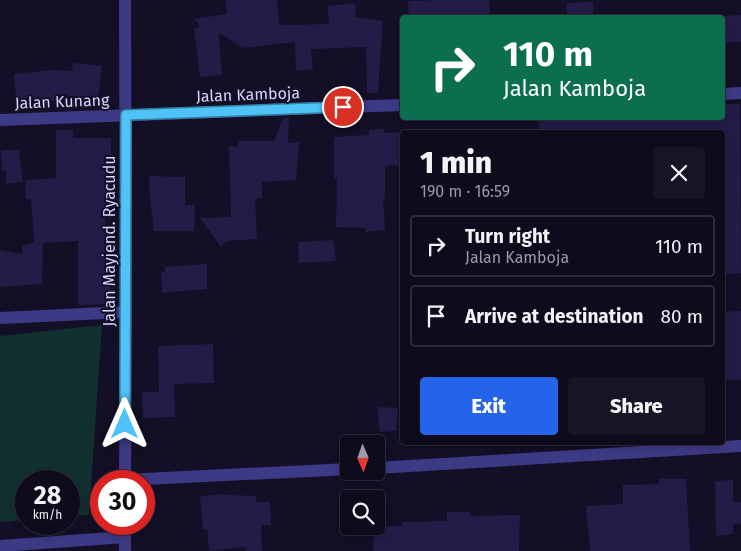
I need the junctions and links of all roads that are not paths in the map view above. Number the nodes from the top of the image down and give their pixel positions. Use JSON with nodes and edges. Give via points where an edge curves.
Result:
{"nodes":[{"id":1,"x":125,"y":0,"type":"edge"},
{"id":2,"x":741,"y":93,"type":"edge"},
{"id":3,"x":725,"y":94,"type":"edge"},
{"id":4,"x":400,"y":105,"type":"edge"},
{"id":5,"x":126,"y":115,"type":"junction"},
{"id":6,"x":0,"y":120,"type":"edge"},
{"id":7,"x":126,"y":312,"type":"junction"},
{"id":8,"x":0,"y":318,"type":"edge"},
{"id":9,"x":741,"y":446,"type":"edge"},
{"id":10,"x":385,"y":467,"type":"edge"},
{"id":11,"x":340,"y":469,"type":"edge"},
{"id":12,"x":125,"y":470,"type":"edge"},
{"id":13,"x":155,"y":479,"type":"edge"},
{"id":14,"x":90,"y":534,"type":"edge"},
{"id":15,"x":125,"y":535,"type":"edge"},
{"id":16,"x":0,"y":546,"type":"edge"},
{"id":17,"x":125,"y":551,"type":"edge"}],
"edges":[{"from":1,"to":5,"type":"street","name":"Jalan Mayjend. Ryacudu"},
{"from":2,"to":3,"type":"street"},
{"from":4,"to":5,"type":"street","name":"Jalan Kamboja"},
{"from":5,"to":6,"type":"street","name":"Jalan Kunang"},
{"from":5,"to":7,"type":"street","name":"Jalan Mayjend. Ryacudu"},
{"from":7,"to":8,"type":"street"},
{"from":7,"to":12,"type":"street","name":"Jalan Mayjend. Ryacudu"},
{"from":9,"to":10,"type":"street"},
{"from":11,"to":13,"type":"street"},
{"from":14,"to":16,"type":"street"},
{"from":15,"to":17,"type":"street"}]}
